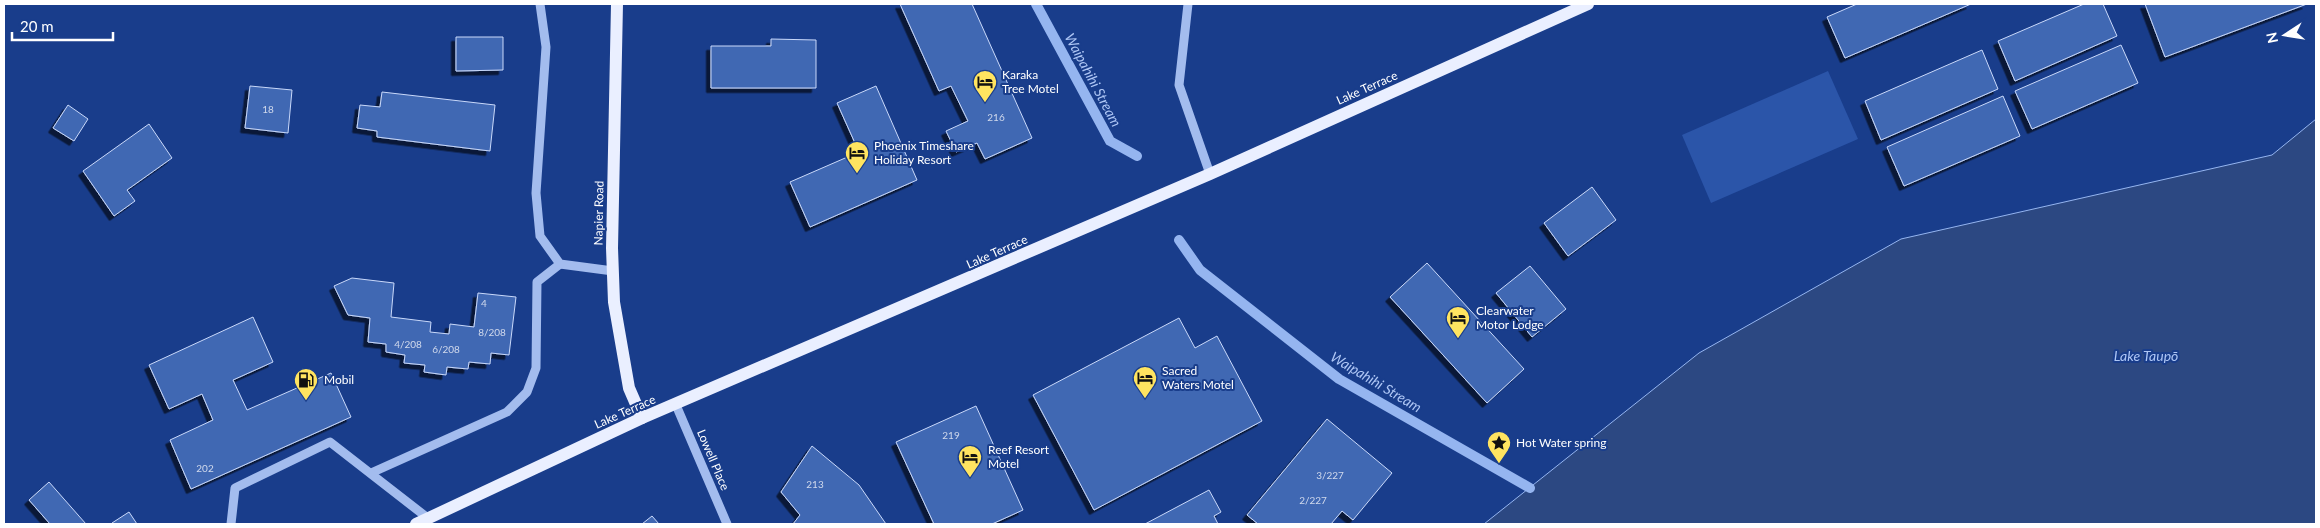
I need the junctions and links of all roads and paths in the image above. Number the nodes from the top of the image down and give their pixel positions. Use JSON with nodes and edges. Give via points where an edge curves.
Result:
{"nodes":[{"id":1,"x":540,"y":4,"type":"edge"},
{"id":2,"x":617,"y":4,"type":"edge"},
{"id":3,"x":1188,"y":4,"type":"edge"},
{"id":4,"x":1588,"y":4,"type":"edge"},
{"id":5,"x":1210,"y":174,"type":"junction"},
{"id":6,"x":560,"y":264,"type":"junction"},
{"id":7,"x":613,"y":271,"type":"junction"},
{"id":8,"x":676,"y":406,"type":"junction"},
{"id":9,"x":642,"y":418,"type":"junction"},
{"id":10,"x":371,"y":473,"type":"junction"},
{"id":11,"x":429,"y":519,"type":"junction"},
{"id":12,"x":231,"y":524,"type":"edge"},
{"id":13,"x":416,"y":524,"type":"edge"},
{"id":14,"x":727,"y":524,"type":"edge"}],
"edges":[{"from":1,"to":6,"type":"street","via":[[546,47],[536,193],[540,236]]},
{"from":2,"to":7,"type":"main road","name":"Napier Road"},
{"from":3,"to":5,"type":"street","via":[[1179,85]]},
{"from":4,"to":5,"type":"main road","name":"Lake Terrace"},
{"from":5,"to":8,"type":"main road","name":"Lake Terrace"},
{"from":6,"to":7,"type":"street"},
{"from":6,"to":10,"type":"street","via":[[537,282],[536,368],[527,392],[508,412]]},
{"from":7,"to":9,"type":"main road","name":"Napier Road","via":[[614,302],[629,388]]},
{"from":8,"to":9,"type":"main road","name":"Lake Terrace"},
{"from":8,"to":14,"type":"street","name":"Lowell Place"},
{"from":9,"to":11,"type":"main road","name":"Lake Terrace"},
{"from":10,"to":11,"type":"street"},
{"from":10,"to":12,"type":"street","via":[[330,442],[235,488]]},
{"from":11,"to":13,"type":"main road","name":"Lake Terrace"}]}
